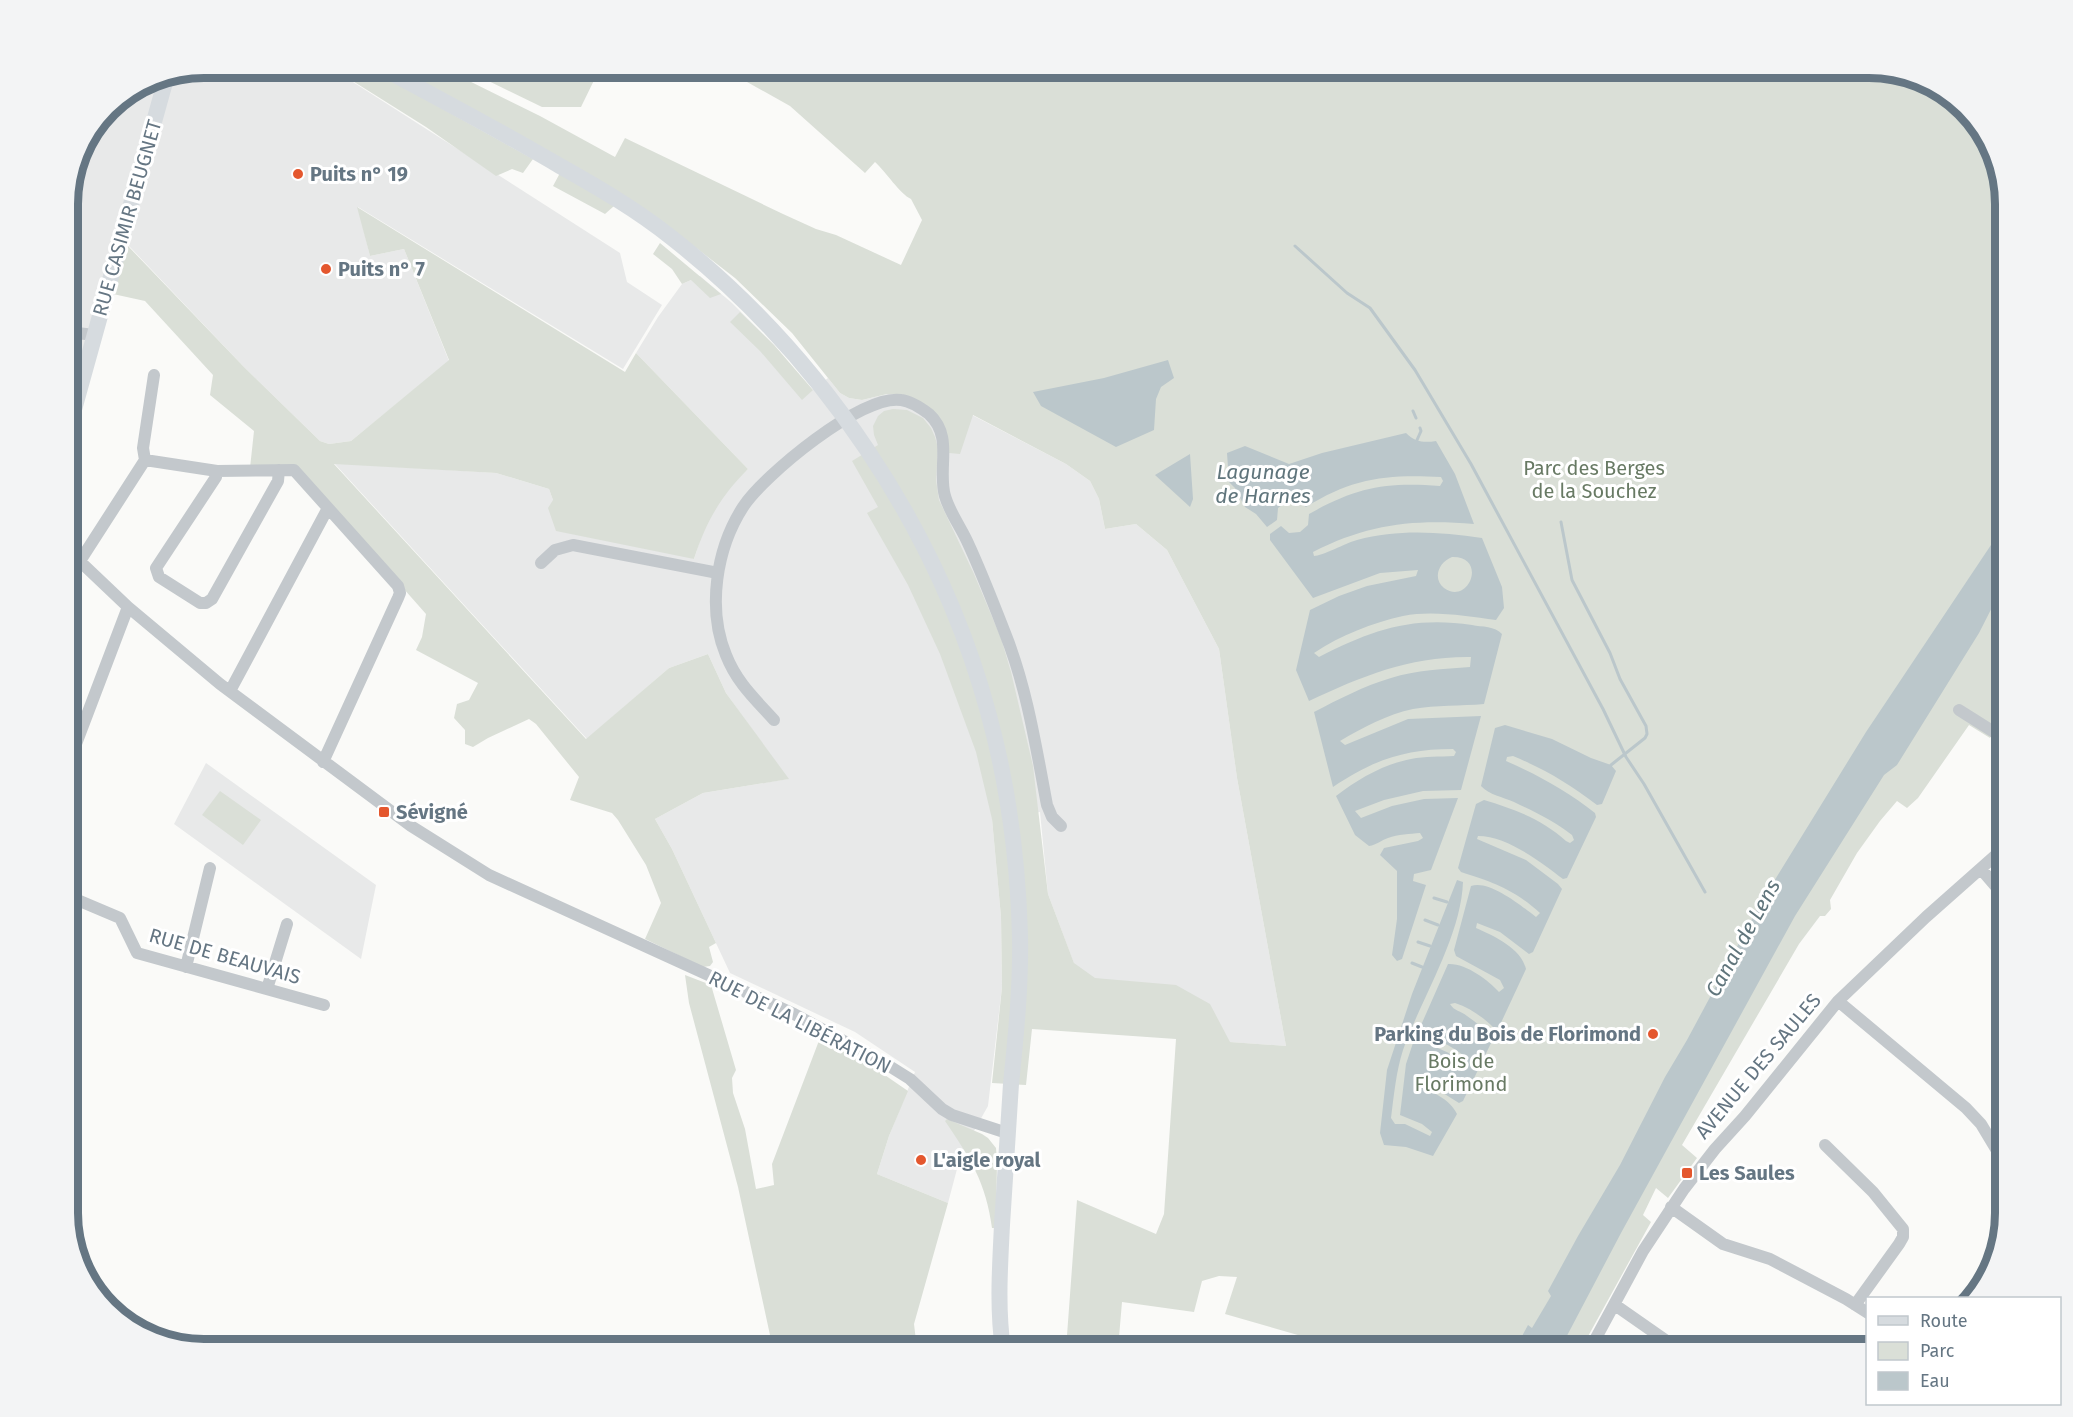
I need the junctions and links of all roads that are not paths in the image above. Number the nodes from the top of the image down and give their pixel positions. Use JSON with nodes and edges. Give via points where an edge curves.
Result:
{"nodes":[{"id":1,"x":400,"y":78,"type":"edge"},
{"id":2,"x":164,"y":85,"type":"edge"},
{"id":3,"x":78,"y":333,"type":"edge"},
{"id":4,"x":94,"y":335,"type":"junction"},
{"id":5,"x":154,"y":375,"type":"dead end"},
{"id":6,"x":78,"y":393,"type":"edge"},
{"id":7,"x":846,"y":420,"type":"junction"},
{"id":8,"x":145,"y":460,"type":"junction"},
{"id":9,"x":279,"y":470,"type":"junction"},
{"id":10,"x":217,"y":471,"type":"junction"},
{"id":11,"x":328,"y":508,"type":"junction"},
{"id":12,"x":80,"y":561,"type":"joint"},
{"id":13,"x":541,"y":563,"type":"dead end"},
{"id":14,"x":718,"y":573,"type":"junction"},
{"id":15,"x":128,"y":607,"type":"junction"},
{"id":16,"x":230,"y":692,"type":"junction"},
{"id":17,"x":1959,"y":710,"type":"dead end"},
{"id":18,"x":774,"y":720,"type":"dead end"},
{"id":19,"x":1995,"y":733,"type":"edge"},
{"id":20,"x":78,"y":739,"type":"edge"},
{"id":21,"x":323,"y":762,"type":"junction"},
{"id":22,"x":1061,"y":826,"type":"dead end"},
{"id":23,"x":1995,"y":857,"type":"edge"},
{"id":24,"x":210,"y":868,"type":"dead end"},
{"id":25,"x":1981,"y":869,"type":"junction"},
{"id":26,"x":1995,"y":885,"type":"edge"},
{"id":27,"x":78,"y":900,"type":"edge"},
{"id":28,"x":287,"y":924,"type":"dead end"},
{"id":29,"x":186,"y":967,"type":"junction"},
{"id":30,"x":267,"y":989,"type":"junction"},
{"id":31,"x":1838,"y":1001,"type":"junction"},
{"id":32,"x":324,"y":1005,"type":"dead end"},
{"id":33,"x":1007,"y":1133,"type":"junction"},
{"id":34,"x":1825,"y":1145,"type":"dead end"},
{"id":35,"x":1995,"y":1146,"type":"edge"},
{"id":36,"x":1671,"y":1207,"type":"junction"},
{"id":37,"x":1615,"y":1305,"type":"junction"},
{"id":38,"x":1855,"y":1305,"type":"junction"},
{"id":39,"x":1866,"y":1312,"type":"edge"},
{"id":40,"x":1002,"y":1339,"type":"edge"},
{"id":41,"x":1596,"y":1339,"type":"edge"},
{"id":42,"x":1663,"y":1339,"type":"edge"}],
"edges":[{"from":1,"to":7,"type":"main road","via":[[619,200],[669,236],[768,325]]},
{"from":2,"to":4,"type":"main road","name":"RUE CASIMIR BEUGNET"},
{"from":3,"to":4,"type":"street"},
{"from":4,"to":6,"type":"main road","name":"RUE CASIMIR BEUGNET"},
{"from":5,"to":8,"type":"street","via":[[143,448]]},
{"from":7,"to":14,"type":"street","via":[[819,435],[744,506],[728,537]]},
{"from":7,"to":22,"type":"street","via":[[863,409],[900,399],[914,403],[939,426],[945,452],[945,496],[1006,636],[1030,717],[1047,805]]},
{"from":7,"to":33,"type":"main road","via":[[911,523],[935,571],[972,661],[1000,759],[1009,810],[1020,933],[1020,986]]},
{"from":8,"to":10,"type":"street"},
{"from":8,"to":12,"type":"street"},
{"from":9,"to":10,"type":"street"},
{"from":9,"to":10,"type":"street","via":[[278,481],[212,599],[200,603],[159,577],[156,568]]},
{"from":9,"to":11,"type":"street","via":[[294,470]]},
{"from":11,"to":16,"type":"street"},
{"from":11,"to":21,"type":"street","via":[[400,593]]},
{"from":12,"to":15,"type":"street","name":"RUE DE LA LIBÉRATION"},
{"from":13,"to":14,"type":"street","via":[[555,550],[573,545]]},
{"from":14,"to":18,"type":"street","via":[[716,605],[725,654],[740,683]]},
{"from":15,"to":16,"type":"street","name":"RUE DE LA LIBÉRATION"},
{"from":15,"to":20,"type":"street"},
{"from":16,"to":21,"type":"street","name":"RUE DE LA LIBÉRATION"},
{"from":17,"to":19,"type":"street"},
{"from":21,"to":33,"type":"street","name":"RUE DE LA LIBÉRATION","via":[[442,847],[489,875],[794,1014],[910,1079],[952,1115]]},
{"from":23,"to":25,"type":"street","name":"AVENUE DES SAULES"},
{"from":24,"to":29,"type":"street"},
{"from":25,"to":26,"type":"street"},
{"from":25,"to":31,"type":"street","name":"AVENUE DES SAULES"},
{"from":27,"to":29,"type":"street","name":"RUE DE BEAUVAIS","via":[[120,918],[137,953]]},
{"from":28,"to":30,"type":"street"},
{"from":29,"to":30,"type":"street","name":"RUE DE BEAUVAIS"},
{"from":30,"to":32,"type":"street","name":"RUE DE BEAUVAIS"},
{"from":31,"to":35,"type":"street","via":[[1966,1108]]},
{"from":31,"to":36,"type":"street","name":"AVENUE DES SAULES"},
{"from":33,"to":40,"type":"main road","via":[[999,1309]]},
{"from":34,"to":38,"type":"street","via":[[1873,1192],[1903,1229],[1899,1244]]},
{"from":36,"to":37,"type":"street","name":"AVENUE DES SAULES"},
{"from":36,"to":38,"type":"street","via":[[1723,1244],[1770,1259]]},
{"from":37,"to":41,"type":"street","name":"AVENUE DES SAULES"},
{"from":37,"to":42,"type":"street"},
{"from":38,"to":39,"type":"street"}]}
